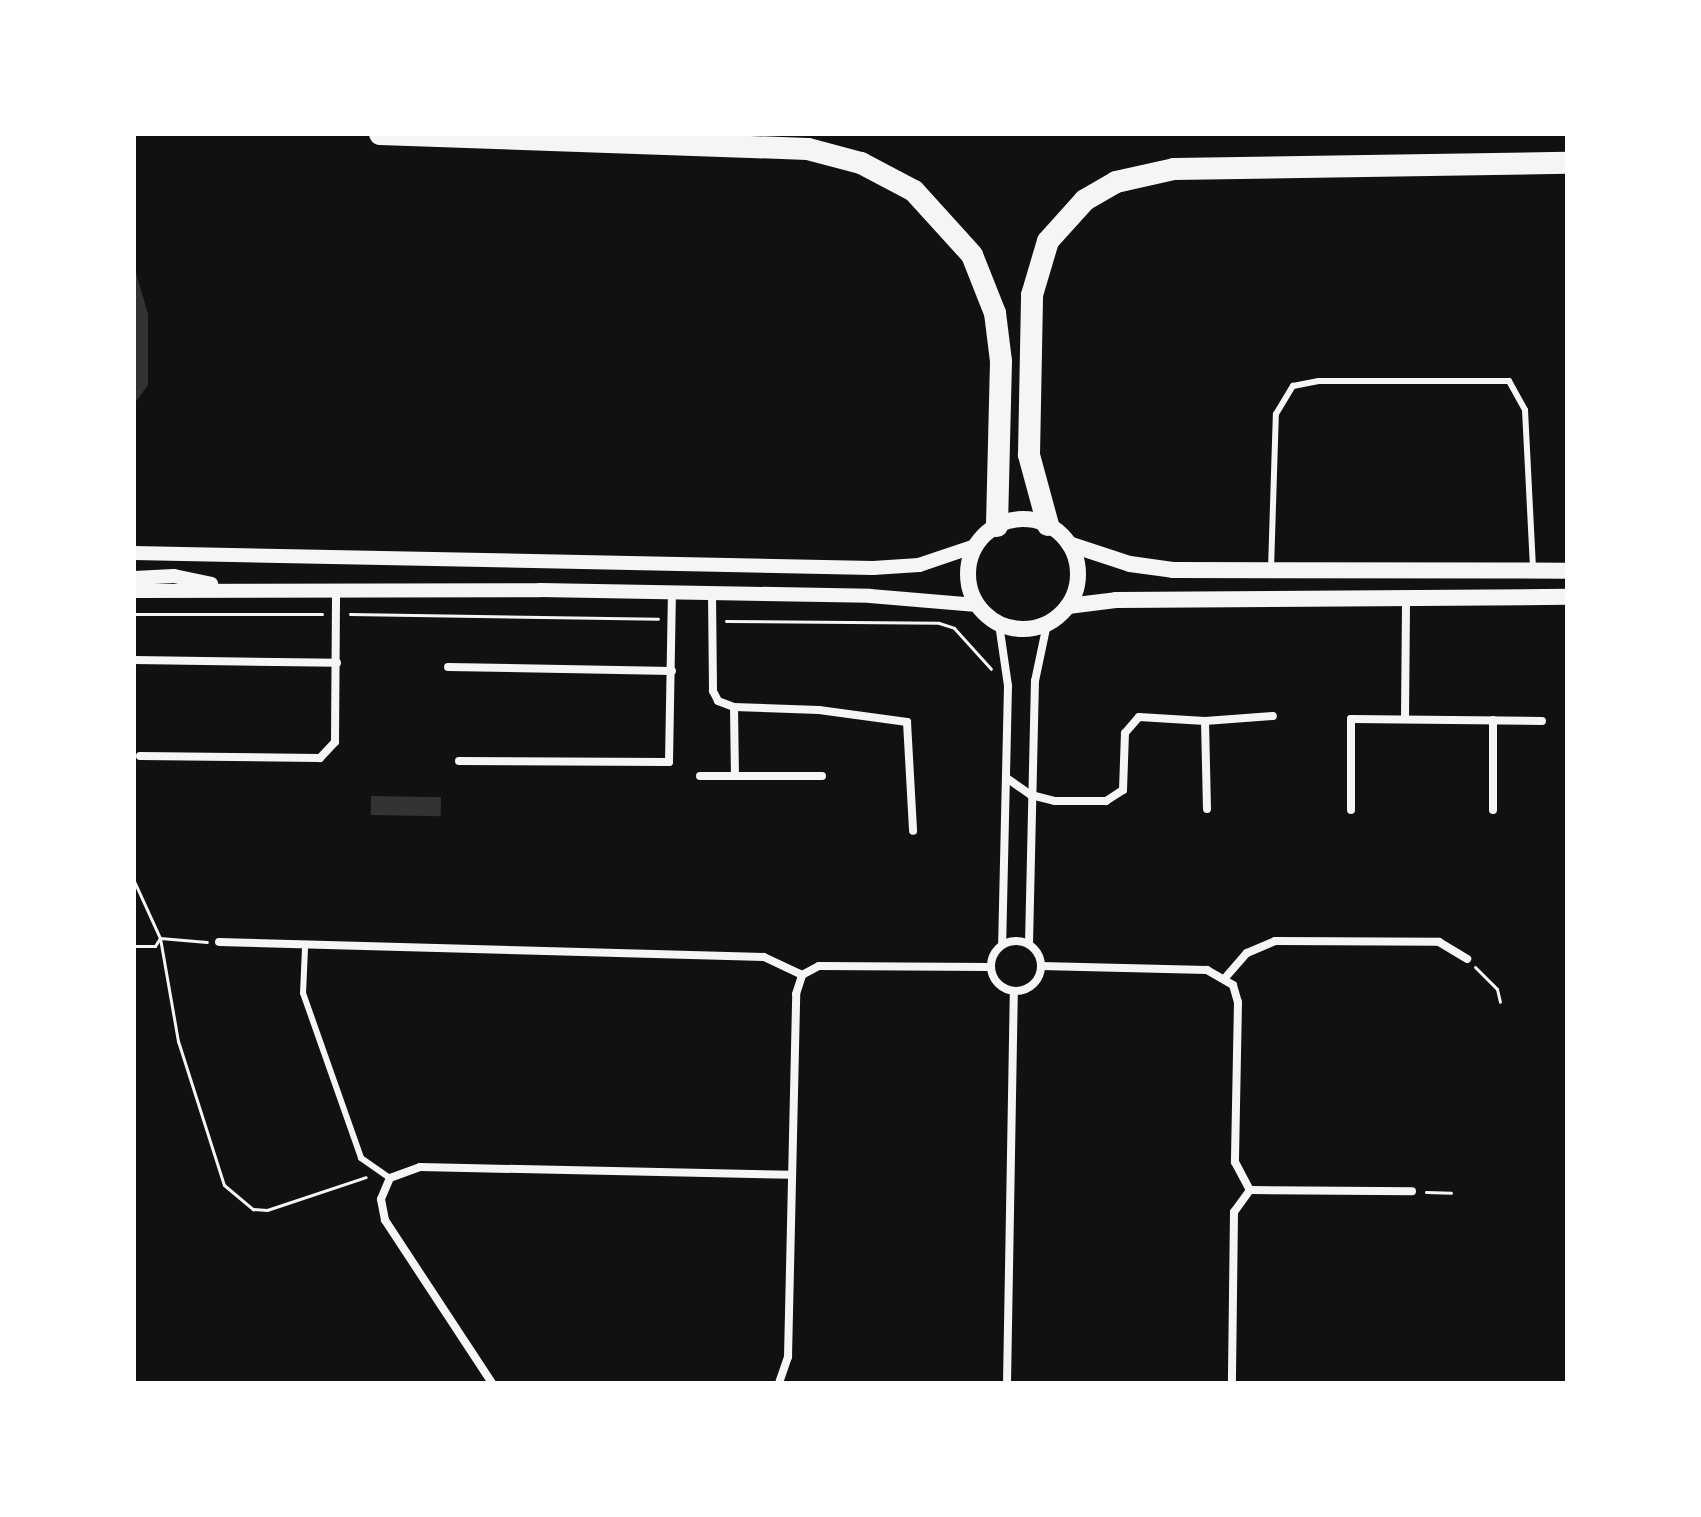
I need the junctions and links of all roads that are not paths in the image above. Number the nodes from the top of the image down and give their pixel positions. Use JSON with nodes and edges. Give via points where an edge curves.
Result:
{"nodes":[{"id":1,"x":380,"y":134,"type":"edge"},
{"id":2,"x":1567,"y":163,"type":"edge"},
{"id":3,"x":1048,"y":525,"type":"junction"},
{"id":4,"x":997,"y":526,"type":"junction"},
{"id":5,"x":1069,"y":544,"type":"junction"},
{"id":6,"x":975,"y":546,"type":"junction"},
{"id":7,"x":134,"y":553,"type":"edge"},
{"id":8,"x":1567,"y":571,"type":"edge"},
{"id":9,"x":1271,"y":572,"type":"junction"},
{"id":10,"x":1533,"y":572,"type":"junction"},
{"id":11,"x":134,"y":578,"type":"edge"},
{"id":12,"x":336,"y":588,"type":"junction"},
{"id":13,"x":235,"y":590,"type":"junction"},
{"id":14,"x":134,"y":591,"type":"edge"},
{"id":15,"x":672,"y":593,"type":"junction"},
{"id":16,"x":712,"y":594,"type":"junction"},
{"id":17,"x":1567,"y":597,"type":"edge"},
{"id":18,"x":1406,"y":602,"type":"junction"},
{"id":19,"x":977,"y":605,"type":"junction"},
{"id":20,"x":1068,"y":606,"type":"junction"},
{"id":21,"x":999,"y":624,"type":"junction"},
{"id":22,"x":1047,"y":624,"type":"junction"},
{"id":23,"x":134,"y":660,"type":"edge"},
{"id":24,"x":337,"y":663,"type":"junction"},
{"id":25,"x":448,"y":667,"type":"dead end"},
{"id":26,"x":672,"y":671,"type":"junction"},
{"id":27,"x":734,"y":707,"type":"junction"},
{"id":28,"x":1273,"y":716,"type":"dead end"},
{"id":29,"x":1405,"y":719,"type":"junction"},
{"id":30,"x":1493,"y":720,"type":"junction"},
{"id":31,"x":1205,"y":721,"type":"junction"},
{"id":32,"x":1542,"y":721,"type":"dead end"},
{"id":33,"x":140,"y":756,"type":"dead end"},
{"id":34,"x":459,"y":761,"type":"dead end"},
{"id":35,"x":700,"y":776,"type":"dead end"},
{"id":36,"x":735,"y":776,"type":"junction"},
{"id":37,"x":822,"y":776,"type":"dead end"},
{"id":38,"x":1008,"y":779,"type":"junction"},
{"id":39,"x":1031,"y":795,"type":"junction"},
{"id":40,"x":1207,"y":809,"type":"dead end"},
{"id":41,"x":1351,"y":810,"type":"dead end"},
{"id":42,"x":1493,"y":810,"type":"dead end"},
{"id":43,"x":913,"y":831,"type":"dead end"},
{"id":44,"x":219,"y":942,"type":"road end"},
{"id":45,"x":1002,"y":944,"type":"junction"},
{"id":46,"x":1029,"y":944,"type":"junction"},
{"id":47,"x":305,"y":948,"type":"junction"},
{"id":48,"x":1467,"y":959,"type":"road end"},
{"id":49,"x":1041,"y":966,"type":"junction"},
{"id":50,"x":990,"y":967,"type":"junction"},
{"id":51,"x":802,"y":975,"type":"junction"},
{"id":52,"x":1225,"y":978,"type":"junction"},
{"id":53,"x":1014,"y":991,"type":"junction"},
{"id":54,"x":792,"y":1175,"type":"junction"},
{"id":55,"x":390,"y":1178,"type":"junction"},
{"id":56,"x":1250,"y":1190,"type":"junction"},
{"id":57,"x":1412,"y":1191,"type":"road end"},
{"id":58,"x":492,"y":1383,"type":"edge"},
{"id":59,"x":779,"y":1383,"type":"edge"},
{"id":60,"x":1007,"y":1383,"type":"edge"},
{"id":61,"x":1232,"y":1383,"type":"edge"}],
"edges":[{"from":1,"to":4,"type":"highway","via":[[808,149],[861,163],[914,191],[972,255],[995,313],[1001,361]]},
{"from":2,"to":3,"type":"highway","via":[[1174,169],[1124,179],[1085,200],[1048,241],[1032,295],[1029,455]]},
{"from":3,"to":4,"type":"main road","via":[[1014,520]]},
{"from":3,"to":5,"type":"main road"},
{"from":4,"to":6,"type":"main road"},
{"from":5,"to":9,"type":"main road","via":[[1150,568]]},
{"from":5,"to":20,"type":"main road","via":[[1078,575]]},
{"from":6,"to":7,"type":"street","via":[[919,565],[873,568]]},
{"from":6,"to":19,"type":"main road","via":[[967,576]]},
{"from":8,"to":10,"type":"main road"},
{"from":9,"to":10,"type":"main road"},
{"from":9,"to":10,"type":"lane","via":[[1276,414],[1293,386],[1319,381],[1509,381],[1525,410]]},
{"from":11,"to":13,"type":"street","via":[[174,576]]},
{"from":12,"to":13,"type":"street"},
{"from":12,"to":15,"type":"street"},
{"from":12,"to":24,"type":"street"},
{"from":13,"to":14,"type":"street"},
{"from":15,"to":16,"type":"street"},
{"from":15,"to":26,"type":"street"},
{"from":16,"to":19,"type":"street","via":[[870,596]]},
{"from":16,"to":27,"type":"street","via":[[713,691],[718,701]]},
{"from":17,"to":18,"type":"main road"},
{"from":18,"to":20,"type":"main road","via":[[1151,599]]},
{"from":18,"to":29,"type":"street"},
{"from":19,"to":21,"type":"main road"},
{"from":20,"to":22,"type":"main road"},
{"from":21,"to":22,"type":"main road","via":[[1031,629]]},
{"from":21,"to":38,"type":"street","via":[[1008,686]]},
{"from":22,"to":39,"type":"street","via":[[1035,681]]},
{"from":23,"to":24,"type":"street"},
{"from":24,"to":33,"type":"street","via":[[335,742],[320,758]]},
{"from":25,"to":26,"type":"street"},
{"from":26,"to":34,"type":"street","via":[[669,762]]},
{"from":27,"to":36,"type":"street"},
{"from":27,"to":43,"type":"street","via":[[819,710],[907,722]]},
{"from":28,"to":31,"type":"street"},
{"from":29,"to":30,"type":"street"},
{"from":29,"to":41,"type":"street","via":[[1351,719]]},
{"from":30,"to":32,"type":"street"},
{"from":30,"to":42,"type":"street"},
{"from":31,"to":39,"type":"street","via":[[1139,717],[1129,722],[1125,779],[1116,799],[1055,801]]},
{"from":31,"to":40,"type":"street"},
{"from":35,"to":36,"type":"street"},
{"from":36,"to":37,"type":"street"},
{"from":38,"to":39,"type":"street"},
{"from":38,"to":45,"type":"street"},
{"from":39,"to":46,"type":"street"},
{"from":44,"to":47,"type":"street"},
{"from":45,"to":46,"type":"street"},
{"from":45,"to":50,"type":"street"},
{"from":46,"to":49,"type":"street"},
{"from":47,"to":51,"type":"street","via":[[764,957]]},
{"from":47,"to":55,"type":"lane","via":[[303,993],[361,1158]]},
{"from":48,"to":52,"type":"street","via":[[1439,942],[1275,941],[1247,953]]},
{"from":49,"to":52,"type":"street","via":[[1207,970]]},
{"from":49,"to":53,"type":"street","via":[[1031,986]]},
{"from":50,"to":51,"type":"street","via":[[819,966]]},
{"from":50,"to":53,"type":"street","via":[[996,982]]},
{"from":51,"to":54,"type":"street","via":[[796,994]]},
{"from":52,"to":56,"type":"street","via":[[1238,1002],[1235,1162]]},
{"from":53,"to":60,"type":"street"},
{"from":54,"to":55,"type":"street","via":[[420,1167]]},
{"from":54,"to":59,"type":"street","via":[[788,1357]]},
{"from":55,"to":58,"type":"street","via":[[381,1199],[385,1220]]},
{"from":56,"to":57,"type":"street"},
{"from":56,"to":61,"type":"street","via":[[1234,1212]]}]}
